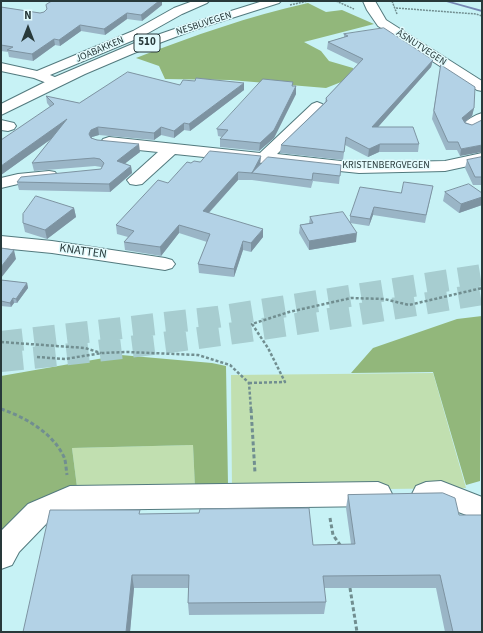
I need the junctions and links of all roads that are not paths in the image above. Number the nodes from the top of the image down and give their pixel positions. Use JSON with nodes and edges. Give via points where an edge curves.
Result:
{"nodes":[{"id":1,"x":203,"y":1,"type":"edge"},
{"id":2,"x":275,"y":1,"type":"edge"},
{"id":3,"x":369,"y":1,"type":"edge"},
{"id":4,"x":1,"y":67,"type":"edge"},
{"id":5,"x":38,"y":75,"type":"junction"},
{"id":6,"x":57,"y":83,"type":"junction"},
{"id":7,"x":482,"y":87,"type":"edge"},
{"id":8,"x":23,"y":98,"type":"junction"},
{"id":9,"x":1,"y":105,"type":"edge"},
{"id":10,"x":317,"y":107,"type":"dead end"},
{"id":11,"x":1,"y":110,"type":"edge"},
{"id":12,"x":99,"y":141,"type":"edge"},
{"id":13,"x":171,"y":149,"type":"junction"},
{"id":14,"x":264,"y":158,"type":"junction"},
{"id":15,"x":482,"y":158,"type":"edge"},
{"id":16,"x":67,"y":174,"type":"edge"},
{"id":17,"x":136,"y":180,"type":"dead end"},
{"id":18,"x":1,"y":183,"type":"edge"},
{"id":19,"x":1,"y":242,"type":"edge"},
{"id":20,"x":165,"y":264,"type":"dead end"},
{"id":21,"x":482,"y":509,"type":"edge"},
{"id":22,"x":1,"y":556,"type":"edge"}],
"edges":[{"from":1,"to":5,"type":"street","name":"JOABAKKEN","via":[[178,10],[137,34]]},
{"from":2,"to":6,"type":"street","name":"NESBUVEGEN","number":"510","via":[[162,37]]},
{"from":3,"to":7,"type":"street","name":"ÅSNUTVEGEN","via":[[382,23]]},
{"from":4,"to":5,"type":"street"},
{"from":5,"to":6,"type":"street"},
{"from":6,"to":8,"type":"street","name":"NESBUVEGEN","number":"510"},
{"from":8,"to":9,"type":"street","name":"NESBUVEGEN","number":"510"},
{"from":8,"to":11,"type":"street","name":"NESBUVEGEN","number":"510"},
{"from":10,"to":14,"type":"street"},
{"from":12,"to":13,"type":"street","name":"KRISTENBERGVEGEN"},
{"from":13,"to":14,"type":"street","name":"KRISTENBERGVEGEN"},
{"from":13,"to":17,"type":"street"},
{"from":14,"to":15,"type":"street","name":"KRISTENBERGVEGEN","via":[[359,168],[445,166]]},
{"from":16,"to":18,"type":"street"},
{"from":19,"to":20,"type":"street","name":"KNATTEN"},
{"from":21,"to":22,"type":"street","via":[[441,493],[70,498],[38,513],[9,543]]}]}
